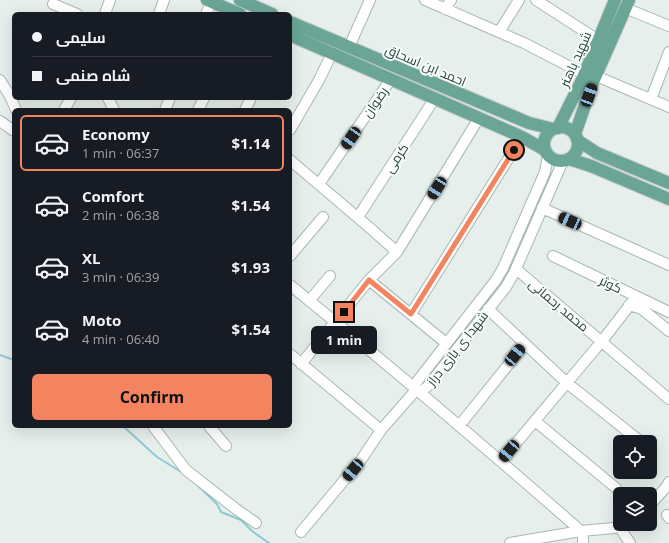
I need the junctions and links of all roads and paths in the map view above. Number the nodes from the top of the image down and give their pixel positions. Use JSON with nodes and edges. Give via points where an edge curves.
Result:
{"nodes":[{"id":1,"x":110,"y":0,"type":"edge"},
{"id":2,"x":164,"y":0,"type":"edge"},
{"id":3,"x":240,"y":0,"type":"edge"},
{"id":4,"x":370,"y":0,"type":"edge"},
{"id":5,"x":425,"y":0,"type":"edge"},
{"id":6,"x":451,"y":0,"type":"edge"},
{"id":7,"x":519,"y":0,"type":"edge"},
{"id":8,"x":536,"y":0,"type":"edge"},
{"id":9,"x":209,"y":1,"type":"edge"},
{"id":10,"x":613,"y":4,"type":"edge"},
{"id":11,"x":52,"y":6,"type":"edge"},
{"id":12,"x":625,"y":7,"type":"edge"},
{"id":13,"x":446,"y":9,"type":"junction"},
{"id":14,"x":71,"y":12,"type":"edge"},
{"id":15,"x":106,"y":12,"type":"edge"},
{"id":16,"x":160,"y":12,"type":"edge"},
{"id":17,"x":206,"y":12,"type":"edge"},
{"id":18,"x":235,"y":12,"type":"edge"},
{"id":19,"x":267,"y":12,"type":"edge"},
{"id":20,"x":292,"y":23,"type":"edge"},
{"id":21,"x":669,"y":26,"type":"edge"},
{"id":22,"x":499,"y":32,"type":"junction"},
{"id":23,"x":292,"y":37,"type":"edge"},
{"id":24,"x":598,"y":40,"type":"junction"},
{"id":25,"x":349,"y":47,"type":"junction"},
{"id":26,"x":669,"y":52,"type":"edge"},
{"id":27,"x":332,"y":53,"type":"junction"},
{"id":28,"x":590,"y":75,"type":"junction"},
{"id":29,"x":391,"y":79,"type":"junction"},
{"id":30,"x":0,"y":80,"type":"edge"},
{"id":31,"x":435,"y":98,"type":"junction"},
{"id":32,"x":12,"y":99,"type":"edge"},
{"id":33,"x":651,"y":99,"type":"junction"},
{"id":34,"x":669,"y":106,"type":"edge"},
{"id":35,"x":479,"y":118,"type":"junction"},
{"id":36,"x":0,"y":121,"type":"edge"},
{"id":37,"x":292,"y":127,"type":"edge"},
{"id":38,"x":555,"y":128,"type":"junction"},
{"id":39,"x":12,"y":130,"type":"edge"},
{"id":40,"x":522,"y":137,"type":"junction"},
{"id":41,"x":576,"y":137,"type":"junction"},
{"id":42,"x":546,"y":152,"type":"junction"},
{"id":43,"x":566,"y":160,"type":"junction"},
{"id":44,"x":292,"y":162,"type":"edge"},
{"id":45,"x":669,"y":183,"type":"edge"},
{"id":46,"x":318,"y":184,"type":"junction"},
{"id":47,"x":669,"y":199,"type":"edge"},
{"id":48,"x":542,"y":208,"type":"junction"},
{"id":49,"x":323,"y":217,"type":"dead end"},
{"id":50,"x":358,"y":217,"type":"junction"},
{"id":51,"x":397,"y":252,"type":"junction"},
{"id":52,"x":292,"y":254,"type":"edge"},
{"id":53,"x":553,"y":256,"type":"dead end"},
{"id":54,"x":669,"y":265,"type":"edge"},
{"id":55,"x":516,"y":269,"type":"junction"},
{"id":56,"x":330,"y":276,"type":"dead end"},
{"id":57,"x":369,"y":280,"type":"junction"},
{"id":58,"x":292,"y":287,"type":"edge"},
{"id":59,"x":636,"y":297,"type":"junction"},
{"id":60,"x":309,"y":301,"type":"junction"},
{"id":61,"x":629,"y":306,"type":"junction"},
{"id":62,"x":488,"y":310,"type":"junction"},
{"id":63,"x":669,"y":312,"type":"edge"},
{"id":64,"x":411,"y":314,"type":"junction"},
{"id":65,"x":336,"y":322,"type":"junction"},
{"id":66,"x":669,"y":331,"type":"edge"},
{"id":67,"x":602,"y":341,"type":"junction"},
{"id":68,"x":446,"y":343,"type":"junction"},
{"id":69,"x":525,"y":344,"type":"junction"},
{"id":70,"x":292,"y":356,"type":"edge"},
{"id":71,"x":301,"y":364,"type":"junction"},
{"id":72,"x":567,"y":383,"type":"junction"},
{"id":73,"x":416,"y":390,"type":"junction"},
{"id":74,"x":669,"y":399,"type":"edge"},
{"id":75,"x":535,"y":421,"type":"junction"},
{"id":76,"x":459,"y":426,"type":"junction"},
{"id":77,"x":154,"y":428,"type":"edge"},
{"id":78,"x":211,"y":428,"type":"edge"},
{"id":79,"x":381,"y":430,"type":"junction"},
{"id":80,"x":632,"y":435,"type":"edge"},
{"id":81,"x":226,"y":446,"type":"dead end"},
{"id":82,"x":501,"y":461,"type":"junction"},
{"id":83,"x":669,"y":482,"type":"edge"},
{"id":84,"x":615,"y":487,"type":"edge"},
{"id":85,"x":657,"y":497,"type":"edge"},
{"id":86,"x":256,"y":523,"type":"dead end"},
{"id":87,"x":613,"y":528,"type":"edge"},
{"id":88,"x":624,"y":531,"type":"edge"},
{"id":89,"x":301,"y":532,"type":"dead end"},
{"id":90,"x":582,"y":537,"type":"edge"},
{"id":91,"x":510,"y":543,"type":"edge"},
{"id":92,"x":630,"y":543,"type":"edge"}],
"edges":[{"from":1,"to":15,"type":"street"},
{"from":2,"to":16,"type":"street"},
{"from":3,"to":19,"type":"main road"},
{"from":4,"to":25,"type":"street"},
{"from":5,"to":13,"type":"street"},
{"from":6,"to":13,"type":"street"},
{"from":7,"to":22,"type":"street"},
{"from":8,"to":24,"type":"street"},
{"from":9,"to":17,"type":"street"},
{"from":9,"to":18,"type":"main road"},
{"from":10,"to":12,"type":"main road","via":[[619,9]]},
{"from":10,"to":24,"type":"main road","name":"شهید باهنر"},
{"from":11,"to":14,"type":"street"},
{"from":12,"to":21,"type":"street"},
{"from":12,"to":28,"type":"main road","name":"شهید باهنر"},
{"from":13,"to":22,"type":"street"},
{"from":20,"to":25,"type":"main road","name":"احمد ابن اسحاق"},
{"from":22,"to":28,"type":"street"},
{"from":23,"to":27,"type":"main road","name":"احمد ابن اسحاق"},
{"from":24,"to":28,"type":"main road","name":"شهید باهنر"},
{"from":25,"to":38,"type":"main road","name":"احمد ابن اسحاق","via":[[529,123]]},
{"from":26,"to":33,"type":"street"},
{"from":27,"to":29,"type":"main road","name":"احمد ابن اسحاق"},
{"from":27,"to":37,"type":"street"},
{"from":28,"to":33,"type":"street"},
{"from":28,"to":38,"type":"main road","name":"شهید باهنر"},
{"from":28,"to":41,"type":"main road","name":"شهید باهنر"},
{"from":29,"to":31,"type":"main road","name":"احمد ابن اسحاق"},
{"from":29,"to":46,"type":"street","name":"رضوان"},
{"from":30,"to":32,"type":"street"},
{"from":31,"to":35,"type":"main road","name":"احمد ابن اسحاق"},
{"from":31,"to":50,"type":"street","name":"کرمی"},
{"from":33,"to":34,"type":"street"},
{"from":35,"to":40,"type":"main road","name":"احمد ابن اسحاق"},
{"from":35,"to":51,"type":"street"},
{"from":36,"to":39,"type":"street"},
{"from":38,"to":41,"type":"main road","via":[[567,128]]},
{"from":38,"to":42,"type":"main road","via":[[544,140]]},
{"from":40,"to":42,"type":"main road","name":"احمد ابن اسحاق"},
{"from":40,"to":64,"type":"street"},
{"from":41,"to":43,"type":"main road","via":[[577,151]]},
{"from":41,"to":45,"type":"main road","via":[[597,153]]},
{"from":42,"to":43,"type":"main road","via":[[557,161]]},
{"from":42,"to":68,"type":"street","name":"شهدا ی بازی دراز","via":[[545,172],[504,268]]},
{"from":43,"to":47,"type":"main road","via":[[591,166]]},
{"from":43,"to":48,"type":"street","name":"شهدا ی بازی دراز"},
{"from":44,"to":46,"type":"street"},
{"from":46,"to":50,"type":"street"},
{"from":48,"to":54,"type":"street"},
{"from":48,"to":55,"type":"street","name":"شهدا ی بازی دراز"},
{"from":49,"to":52,"type":"street"},
{"from":50,"to":51,"type":"street"},
{"from":51,"to":57,"type":"street"},
{"from":53,"to":59,"type":"street","name":"کوثر"},
{"from":55,"to":62,"type":"street","name":"شهدا ی بازی دراز"},
{"from":55,"to":67,"type":"street","name":"محمد رحمانی"},
{"from":56,"to":60,"type":"street"},
{"from":57,"to":64,"type":"street"},
{"from":57,"to":65,"type":"street"},
{"from":58,"to":60,"type":"street"},
{"from":59,"to":61,"type":"street"},
{"from":59,"to":63,"type":"street","name":"کوثر"},
{"from":60,"to":65,"type":"street"},
{"from":61,"to":66,"type":"street","via":[[642,309]]},
{"from":61,"to":67,"type":"street"},
{"from":62,"to":69,"type":"street"},
{"from":62,"to":73,"type":"street","name":"شهدا ی بازی دراز","via":[[428,386],[422,391]]},
{"from":64,"to":68,"type":"street"},
{"from":65,"to":71,"type":"street"},
{"from":65,"to":73,"type":"street"},
{"from":67,"to":72,"type":"street"},
{"from":67,"to":74,"type":"street","name":"محمد رحمانی"},
{"from":68,"to":73,"type":"street","name":"شهدا ی بازی دراز","via":[[415,384]]},
{"from":69,"to":72,"type":"street"},
{"from":69,"to":76,"type":"street"},
{"from":70,"to":71,"type":"street"},
{"from":71,"to":79,"type":"street"},
{"from":72,"to":75,"type":"street"},
{"from":72,"to":80,"type":"street"},
{"from":73,"to":76,"type":"street"},
{"from":73,"to":79,"type":"street"},
{"from":75,"to":82,"type":"street"},
{"from":75,"to":84,"type":"street"},
{"from":76,"to":82,"type":"street"},
{"from":77,"to":86,"type":"street","via":[[186,470]]},
{"from":78,"to":81,"type":"street"},
{"from":79,"to":89,"type":"street"},
{"from":82,"to":90,"type":"street"},
{"from":83,"to":85,"type":"street"},
{"from":87,"to":90,"type":"street"},
{"from":88,"to":92,"type":"street"},
{"from":90,"to":91,"type":"street"}]}
